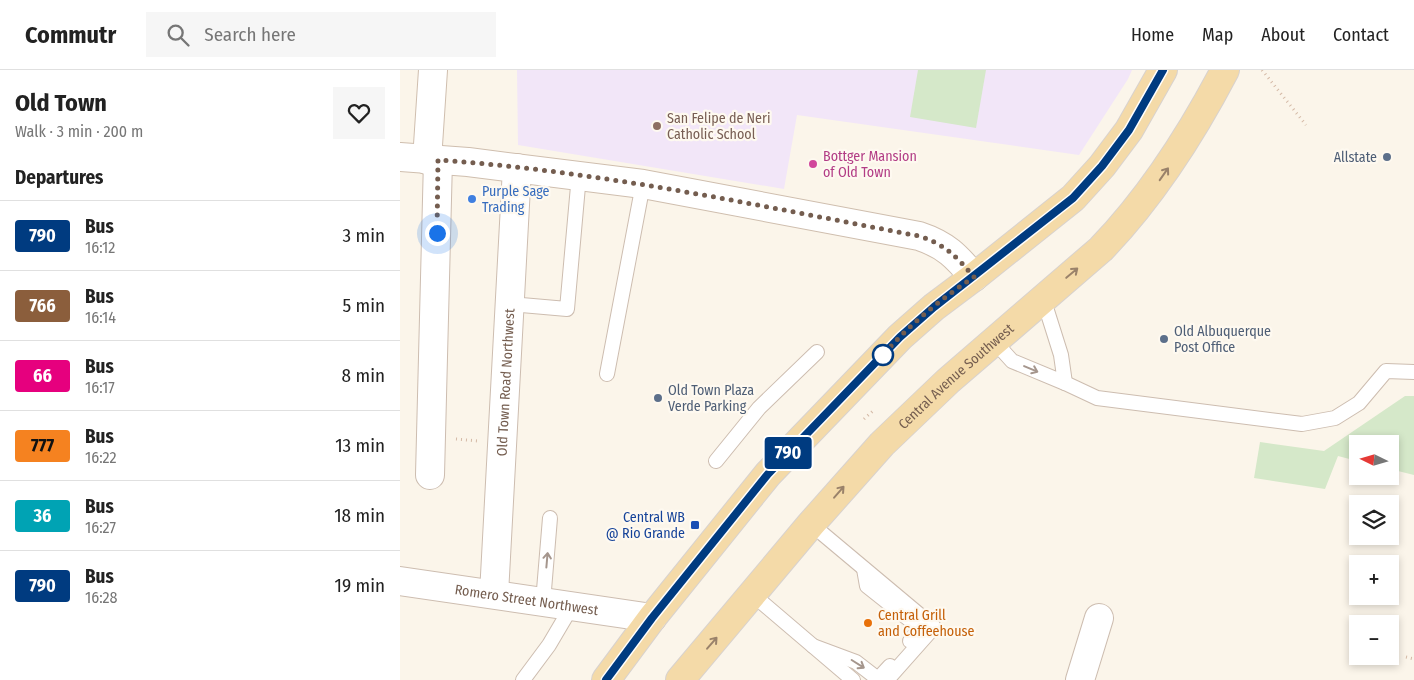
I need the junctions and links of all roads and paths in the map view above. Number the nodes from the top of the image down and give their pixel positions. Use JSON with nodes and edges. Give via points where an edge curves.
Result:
{"nodes":[{"id":1,"x":433,"y":70,"type":"edge"},
{"id":2,"x":1163,"y":70,"type":"edge"},
{"id":3,"x":1225,"y":70,"type":"edge"},
{"id":4,"x":1262,"y":70,"type":"edge"},
{"id":5,"x":1306,"y":125,"type":"dead end"},
{"id":6,"x":400,"y":157,"type":"edge"},
{"id":7,"x":433,"y":160,"type":"junction"},
{"id":8,"x":517,"y":168,"type":"junction"},
{"id":9,"x":579,"y":175,"type":"junction"},
{"id":10,"x":643,"y":184,"type":"junction"},
{"id":11,"x":974,"y":277,"type":"junction"},
{"id":12,"x":1043,"y":298,"type":"junction"},
{"id":13,"x":510,"y":304,"type":"junction"},
{"id":14,"x":994,"y":340,"type":"junction"},
{"id":15,"x":817,"y":352,"type":"dead end"},
{"id":16,"x":1414,"y":372,"type":"edge"},
{"id":17,"x":607,"y":374,"type":"dead end"},
{"id":18,"x":1065,"y":384,"type":"junction"},
{"id":19,"x":874,"y":410,"type":"dead end"},
{"id":20,"x":864,"y":419,"type":"dead end"},
{"id":21,"x":431,"y":437,"type":"junction"},
{"id":22,"x":502,"y":443,"type":"junction"},
{"id":23,"x":716,"y":461,"type":"dead end"},
{"id":24,"x":430,"y":475,"type":"dead end"},
{"id":25,"x":550,"y":518,"type":"dead end"},
{"id":26,"x":811,"y":524,"type":"junction"},
{"id":27,"x":864,"y":569,"type":"junction"},
{"id":28,"x":400,"y":581,"type":"edge"},
{"id":29,"x":494,"y":594,"type":"junction"},
{"id":30,"x":752,"y":594,"type":"junction"},
{"id":31,"x":543,"y":602,"type":"junction"},
{"id":32,"x":572,"y":606,"type":"junction"},
{"id":33,"x":652,"y":618,"type":"junction"},
{"id":34,"x":1099,"y":618,"type":"dead end"},
{"id":35,"x":813,"y":646,"type":"junction"},
{"id":36,"x":1406,"y":657,"type":"dead end"},
{"id":37,"x":1414,"y":659,"type":"edge"},
{"id":38,"x":523,"y":680,"type":"edge"},
{"id":39,"x":606,"y":680,"type":"edge"},
{"id":40,"x":680,"y":680,"type":"edge"},
{"id":41,"x":853,"y":680,"type":"edge"},
{"id":42,"x":887,"y":680,"type":"edge"},
{"id":43,"x":1080,"y":680,"type":"edge"}],
"edges":[{"from":1,"to":7,"type":"street"},
{"from":2,"to":11,"type":"main road","via":[[1129,130],[1073,198]]},
{"from":12,"to":3,"type":"main road","name":"Central Avenue Southwest","one_way":true,"via":[[1101,249],[1157,183],[1178,153]]},
{"from":4,"to":5,"type":"path"},
{"from":6,"to":7,"type":"street"},
{"from":7,"to":8,"type":"street"},
{"from":7,"to":21,"type":"street"},
{"from":8,"to":9,"type":"street"},
{"from":8,"to":13,"type":"street","name":"Old Town Road Northwest"},
{"from":9,"to":10,"type":"street"},
{"from":9,"to":13,"type":"lane","via":[[567,309]]},
{"from":10,"to":11,"type":"street","via":[[919,236],[952,252]]},
{"from":10,"to":17,"type":"lane"},
{"from":11,"to":33,"type":"main road","via":[[900,337],[768,474]]},
{"from":12,"to":14,"type":"main road","name":"Central Avenue Southwest"},
{"from":12,"to":18,"type":"lane","via":[[1061,355]]},
{"from":13,"to":22,"type":"street","name":"Old Town Road Northwest"},
{"from":14,"to":18,"type":"lane","one_way":true,"via":[[1012,361]]},
{"from":26,"to":14,"type":"main road","name":"Central Avenue Southwest","one_way":true,"via":[[882,444]]},
{"from":15,"to":23,"type":"lane","via":[[759,408]]},
{"from":16,"to":18,"type":"lane","via":[[1386,371],[1360,403],[1335,418],[1302,424],[1097,398]]},
{"from":19,"to":20,"type":"path"},
{"from":21,"to":22,"type":"path"},
{"from":21,"to":24,"type":"street"},
{"from":22,"to":29,"type":"street","name":"Old Town Road Northwest"},
{"from":31,"to":25,"type":"lane","one_way":true},
{"from":26,"to":27,"type":"lane"},
{"from":26,"to":30,"type":"main road","name":"Central Avenue Southwest"},
{"from":35,"to":27,"type":"lane","one_way":true,"via":[[856,662],[878,679],[920,628],[868,586]]},
{"from":27,"to":42,"type":"lane","via":[[934,627]]},
{"from":28,"to":29,"type":"street","name":"Romero Street Northwest"},
{"from":29,"to":31,"type":"street","name":"Romero Street Northwest"},
{"from":30,"to":35,"type":"lane"},
{"from":40,"to":30,"type":"main road","name":"Central Avenue Southwest","one_way":true},
{"from":31,"to":32,"type":"street","name":"Romero Street Northwest"},
{"from":32,"to":33,"type":"street","name":"Romero Street Northwest"},
{"from":32,"to":38,"type":"lane"},
{"from":33,"to":39,"type":"main road"},
{"from":34,"to":43,"type":"street"},
{"from":35,"to":41,"type":"lane"},
{"from":36,"to":37,"type":"path"}]}
